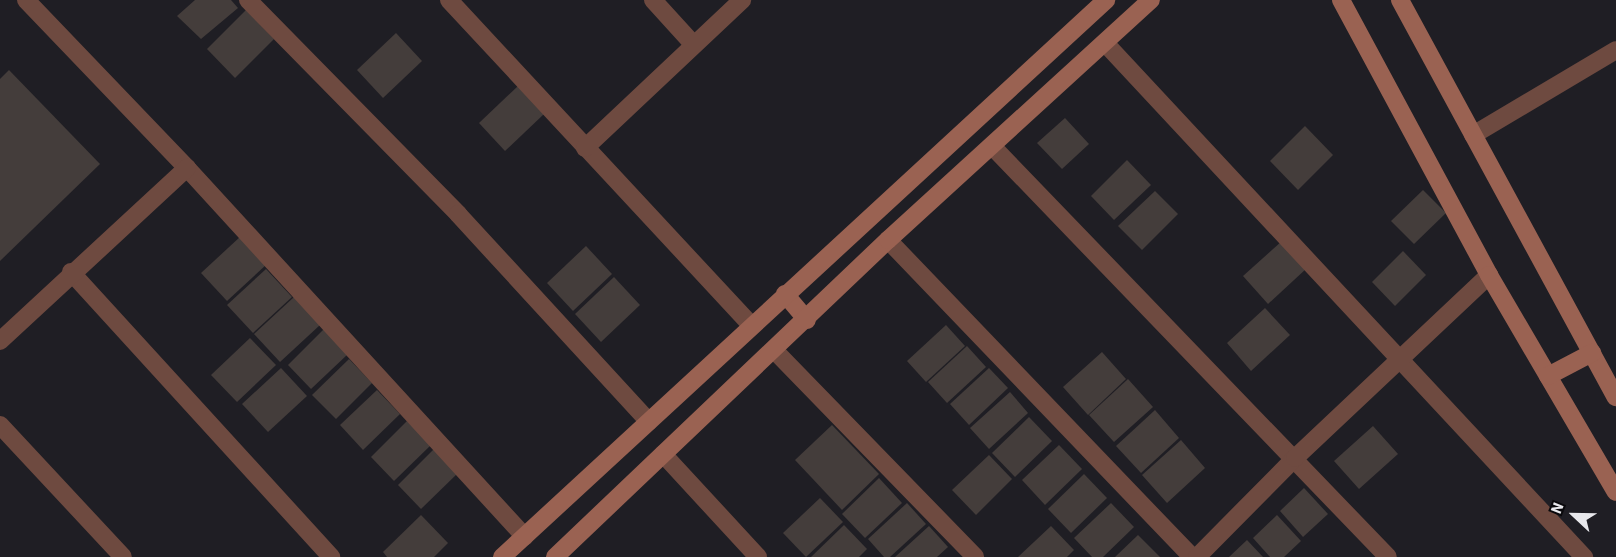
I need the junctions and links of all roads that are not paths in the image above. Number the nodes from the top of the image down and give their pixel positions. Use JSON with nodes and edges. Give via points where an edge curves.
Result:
{"nodes":[{"id":1,"x":26,"y":0,"type":"edge"},
{"id":2,"x":248,"y":0,"type":"edge"},
{"id":3,"x":449,"y":0,"type":"edge"},
{"id":4,"x":653,"y":0,"type":"edge"},
{"id":5,"x":742,"y":0,"type":"edge"},
{"id":6,"x":1106,"y":0,"type":"edge"},
{"id":7,"x":1151,"y":0,"type":"edge"},
{"id":8,"x":1341,"y":0,"type":"edge"},
{"id":9,"x":1400,"y":0,"type":"edge"},
{"id":10,"x":1105,"y":43,"type":"junction"},
{"id":11,"x":693,"y":44,"type":"junction"},
{"id":12,"x":1616,"y":50,"type":"edge"},
{"id":13,"x":1473,"y":135,"type":"junction"},
{"id":14,"x":993,"y":147,"type":"junction"},
{"id":15,"x":585,"y":148,"type":"junction"},
{"id":16,"x":186,"y":168,"type":"junction"},
{"id":17,"x":888,"y":240,"type":"junction"},
{"id":18,"x":71,"y":272,"type":"junction"},
{"id":19,"x":1489,"y":275,"type":"junction"},
{"id":20,"x":785,"y":294,"type":"junction"},
{"id":21,"x":807,"y":320,"type":"junction"},
{"id":22,"x":751,"y":325,"type":"junction"},
{"id":23,"x":0,"y":341,"type":"edge"},
{"id":24,"x":775,"y":351,"type":"junction"},
{"id":25,"x":1592,"y":353,"type":"junction"},
{"id":26,"x":1398,"y":361,"type":"junction"},
{"id":27,"x":1548,"y":376,"type":"junction"},
{"id":28,"x":1616,"y":397,"type":"edge"},
{"id":29,"x":649,"y":422,"type":"junction"},
{"id":30,"x":0,"y":425,"type":"edge"},
{"id":31,"x":663,"y":454,"type":"junction"},
{"id":32,"x":1295,"y":458,"type":"junction"},
{"id":33,"x":1616,"y":492,"type":"edge"},
{"id":34,"x":525,"y":537,"type":"junction"},
{"id":35,"x":123,"y":557,"type":"edge"},
{"id":36,"x":331,"y":557,"type":"edge"},
{"id":37,"x":502,"y":557,"type":"edge"},
{"id":38,"x":555,"y":557,"type":"edge"},
{"id":39,"x":759,"y":557,"type":"edge"},
{"id":40,"x":975,"y":557,"type":"edge"},
{"id":41,"x":1192,"y":557,"type":"edge"},
{"id":42,"x":1197,"y":557,"type":"edge"},
{"id":43,"x":1388,"y":557,"type":"edge"},
{"id":44,"x":1584,"y":557,"type":"edge"}],
"edges":[{"from":1,"to":16,"type":"street"},
{"from":2,"to":29,"type":"street","via":[[458,214]]},
{"from":3,"to":15,"type":"street"},
{"from":4,"to":11,"type":"street"},
{"from":5,"to":11,"type":"street"},
{"from":6,"to":20,"type":"street"},
{"from":7,"to":10,"type":"street"},
{"from":8,"to":19,"type":"street"},
{"from":9,"to":13,"type":"street"},
{"from":10,"to":14,"type":"street"},
{"from":10,"to":26,"type":"street"},
{"from":11,"to":15,"type":"street"},
{"from":12,"to":13,"type":"street"},
{"from":13,"to":25,"type":"street"},
{"from":14,"to":17,"type":"street"},
{"from":14,"to":32,"type":"street"},
{"from":15,"to":22,"type":"street"},
{"from":16,"to":18,"type":"street"},
{"from":16,"to":34,"type":"street"},
{"from":17,"to":21,"type":"street"},
{"from":17,"to":41,"type":"street"},
{"from":18,"to":23,"type":"street"},
{"from":18,"to":36,"type":"street"},
{"from":19,"to":26,"type":"street"},
{"from":19,"to":27,"type":"street"},
{"from":20,"to":21,"type":"street"},
{"from":20,"to":22,"type":"street"},
{"from":21,"to":24,"type":"street"},
{"from":22,"to":29,"type":"street"},
{"from":24,"to":31,"type":"street"},
{"from":24,"to":40,"type":"street"},
{"from":25,"to":27,"type":"street"},
{"from":25,"to":28,"type":"street"},
{"from":26,"to":32,"type":"street"},
{"from":26,"to":44,"type":"street"},
{"from":27,"to":33,"type":"street"},
{"from":29,"to":34,"type":"street"},
{"from":30,"to":35,"type":"street"},
{"from":31,"to":38,"type":"street"},
{"from":31,"to":39,"type":"street"},
{"from":32,"to":42,"type":"street"},
{"from":32,"to":43,"type":"street"},
{"from":34,"to":37,"type":"street"}]}
